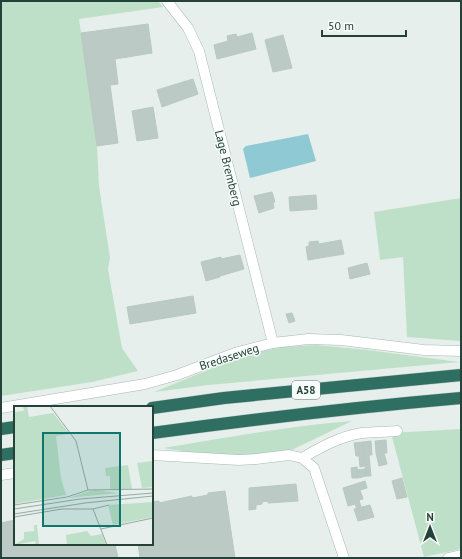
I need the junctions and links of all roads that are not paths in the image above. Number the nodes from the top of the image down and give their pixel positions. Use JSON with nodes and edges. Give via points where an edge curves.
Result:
{"nodes":[{"id":1,"x":167,"y":1,"type":"edge"},
{"id":2,"x":273,"y":343,"type":"junction"},
{"id":3,"x":461,"y":351,"type":"edge"},
{"id":4,"x":461,"y":375,"type":"edge"},
{"id":5,"x":461,"y":398,"type":"edge"},
{"id":6,"x":1,"y":408,"type":"edge"},
{"id":7,"x":153,"y":408,"type":"edge"},
{"id":8,"x":14,"y":427,"type":"edge"},
{"id":9,"x":1,"y":429,"type":"edge"},
{"id":10,"x":397,"y":431,"type":"dead end"},
{"id":11,"x":153,"y":433,"type":"edge"},
{"id":12,"x":14,"y":453,"type":"edge"},
{"id":13,"x":1,"y":455,"type":"edge"},
{"id":14,"x":153,"y":455,"type":"edge"},
{"id":15,"x":302,"y":458,"type":"junction"},
{"id":16,"x":14,"y":473,"type":"edge"},
{"id":17,"x":1,"y":476,"type":"edge"},
{"id":18,"x":461,"y":555,"type":"edge"},
{"id":19,"x":344,"y":558,"type":"edge"},
{"id":20,"x":448,"y":558,"type":"edge"}],
"edges":[{"from":1,"to":2,"type":"street","name":"Lage Bremberg","via":[[188,28],[199,50]]},
{"from":2,"to":3,"type":"street","name":"Bredaseweg","via":[[308,339],[341,340],[424,350]]},
{"from":2,"to":6,"type":"street","name":"Bredaseweg","via":[[238,352],[145,384]]},
{"from":4,"to":7,"type":"highway","number":"A58","via":[[224,398]]},
{"from":5,"to":11,"type":"highway","number":"A58","via":[[254,419]]},
{"from":8,"to":9,"type":"highway"},
{"from":10,"to":15,"type":"street","via":[[362,433],[318,448]]},
{"from":12,"to":13,"type":"highway"},
{"from":14,"to":15,"type":"street","via":[[239,460],[289,455]]},
{"from":15,"to":19,"type":"street","via":[[314,468]]},
{"from":16,"to":17,"type":"street"},
{"from":18,"to":20,"type":"street"}]}
